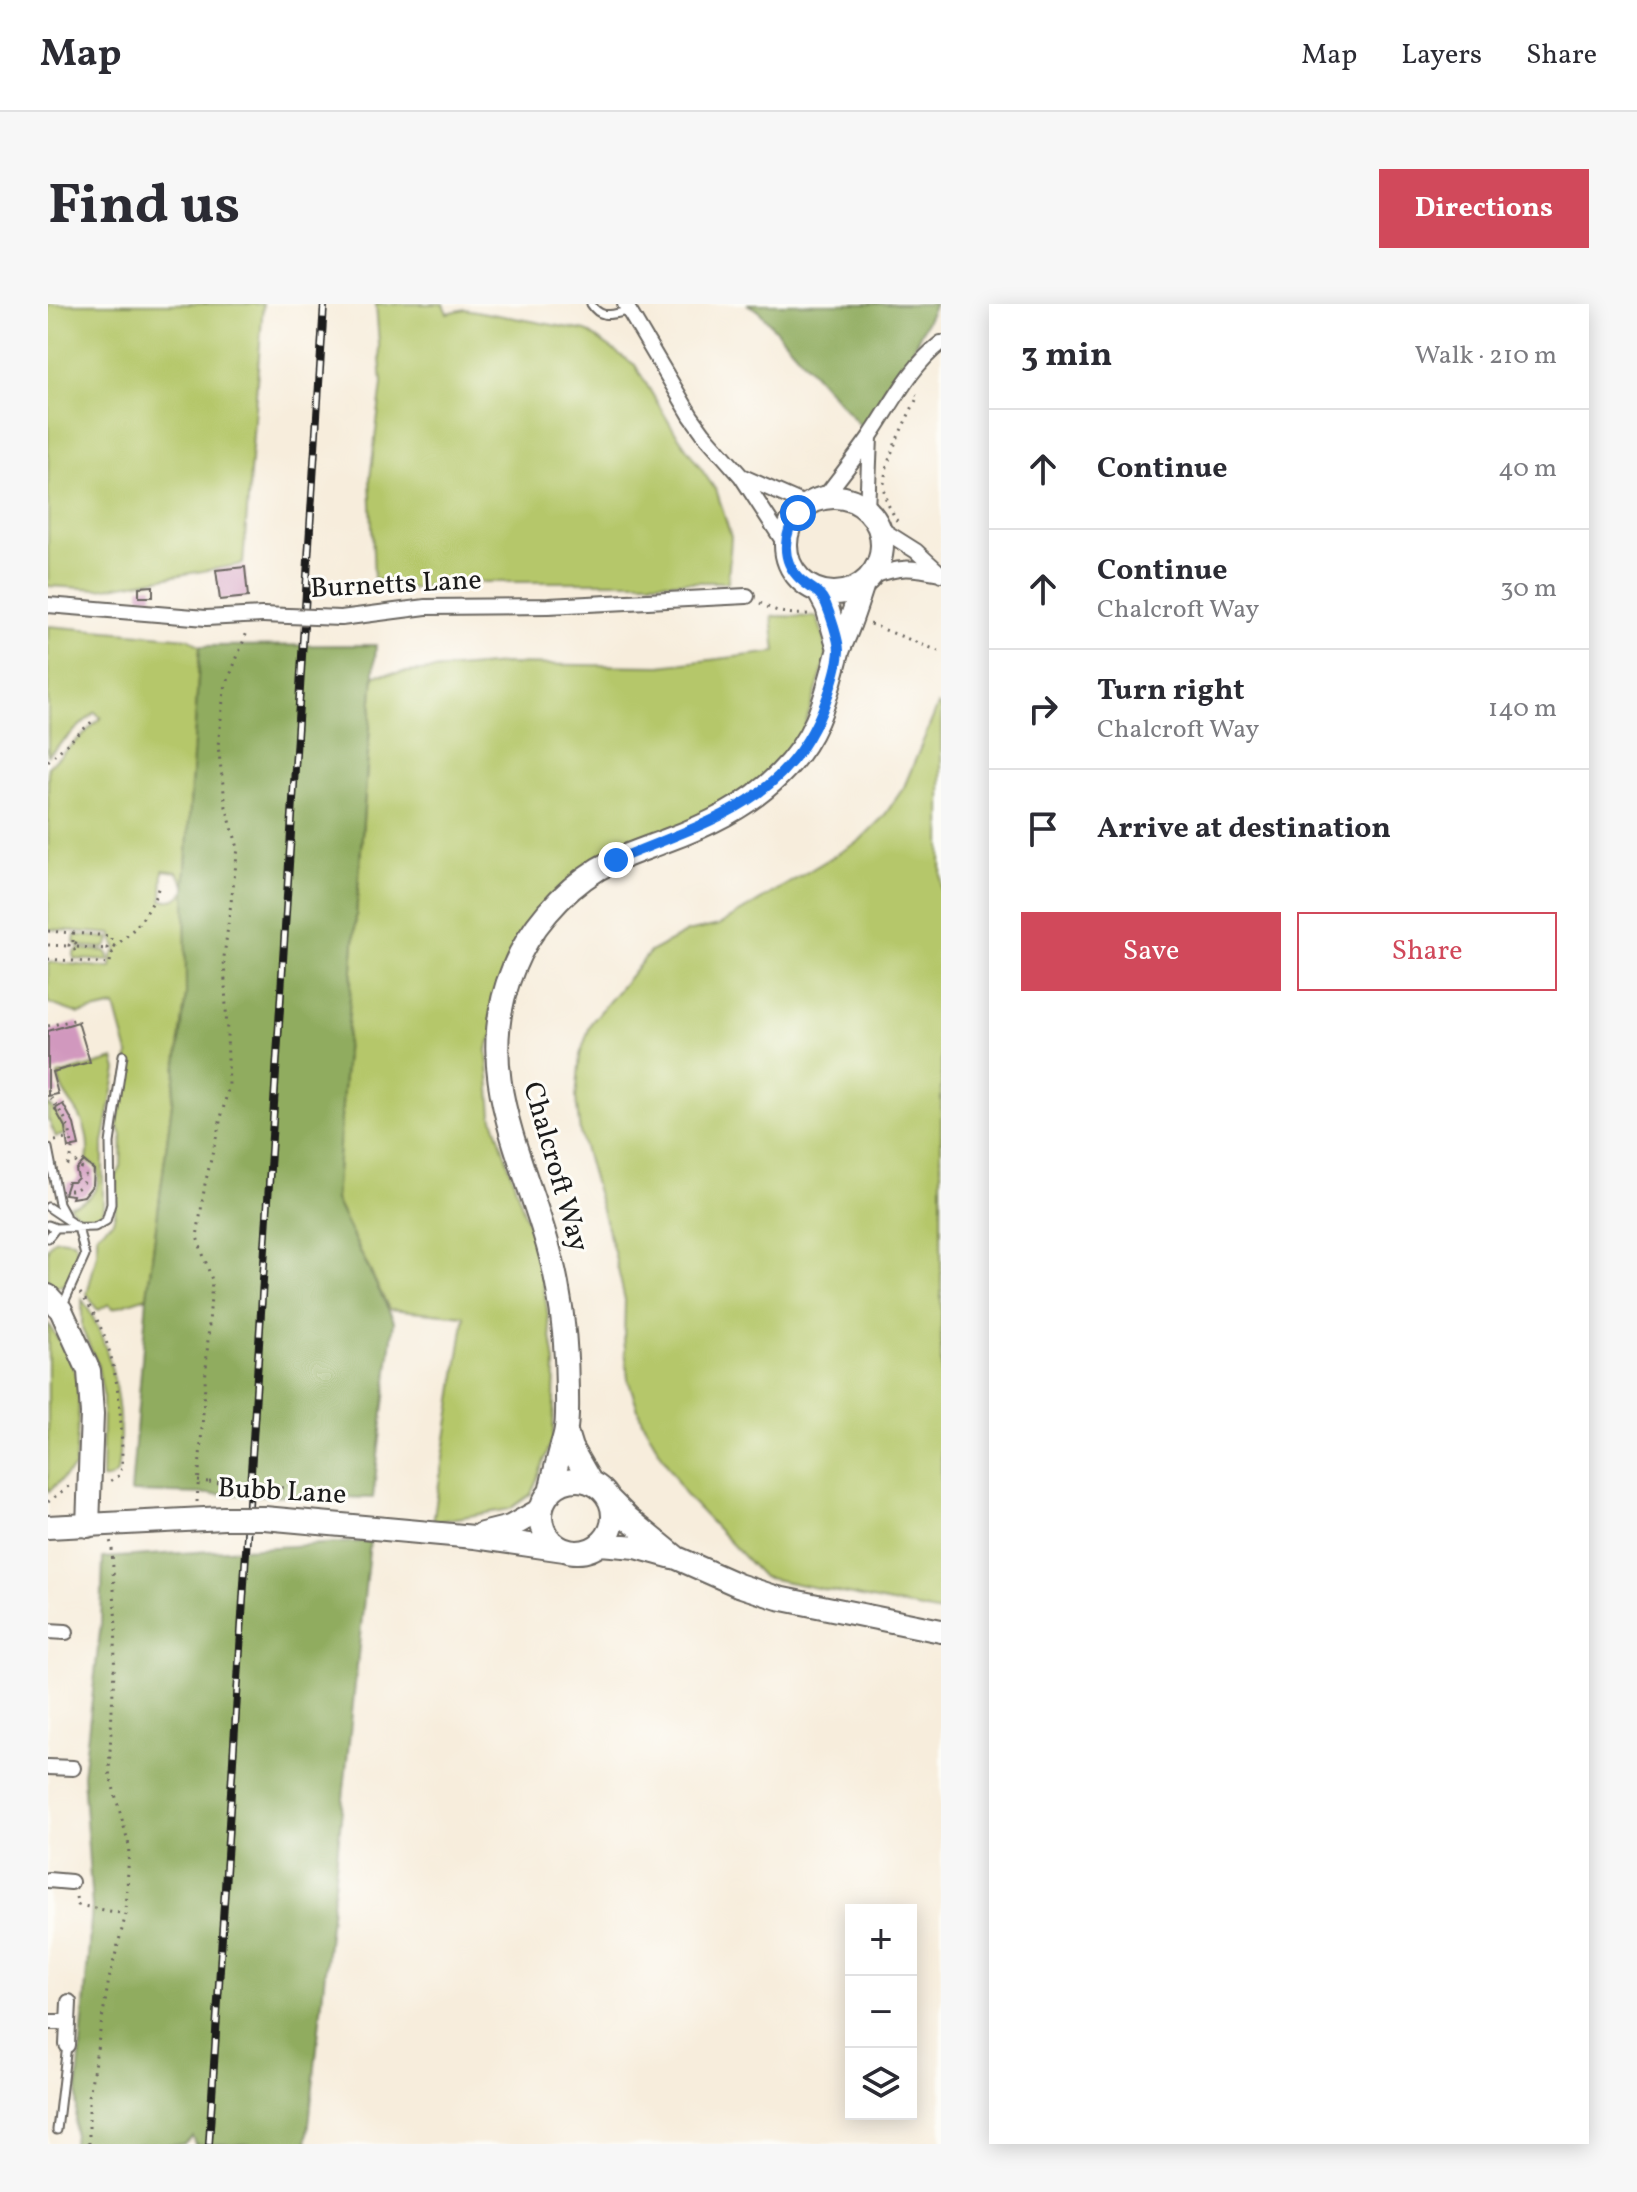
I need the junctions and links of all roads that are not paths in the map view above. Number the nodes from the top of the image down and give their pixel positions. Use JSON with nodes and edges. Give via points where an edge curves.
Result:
{"nodes":[{"id":1,"x":591,"y":304,"type":"edge"},
{"id":2,"x":626,"y":307,"type":"edge"},
{"id":3,"x":941,"y":343,"type":"edge"},
{"id":4,"x":870,"y":437,"type":"junction"},
{"id":5,"x":741,"y":476,"type":"junction"},
{"id":6,"x":815,"y":502,"type":"junction"},
{"id":7,"x":873,"y":519,"type":"junction"},
{"id":8,"x":785,"y":544,"type":"junction"},
{"id":9,"x":940,"y":574,"type":"edge"},
{"id":10,"x":867,"y":580,"type":"junction"},
{"id":11,"x":819,"y":592,"type":"junction"},
{"id":12,"x":747,"y":596,"type":"dead end"},
{"id":13,"x":48,"y":605,"type":"edge"},
{"id":14,"x":839,"y":649,"type":"junction"},
{"id":15,"x":123,"y":1055,"type":"dead end"},
{"id":16,"x":48,"y":1145,"type":"edge"},
{"id":17,"x":48,"y":1207,"type":"edge"},
{"id":18,"x":68,"y":1219,"type":"junction"},
{"id":19,"x":52,"y":1226,"type":"edge"},
{"id":20,"x":78,"y":1227,"type":"junction"},
{"id":21,"x":48,"y":1238,"type":"edge"},
{"id":22,"x":55,"y":1303,"type":"edge"},
{"id":23,"x":566,"y":1432,"type":"junction"},
{"id":24,"x":600,"y":1491,"type":"junction"},
{"id":25,"x":546,"y":1501,"type":"junction"},
{"id":26,"x":96,"y":1526,"type":"junction"},
{"id":27,"x":48,"y":1527,"type":"edge"},
{"id":28,"x":474,"y":1537,"type":"junction"},
{"id":29,"x":600,"y":1544,"type":"junction"},
{"id":30,"x":564,"y":1550,"type":"junction"},
{"id":31,"x":677,"y":1558,"type":"junction"},
{"id":32,"x":48,"y":1631,"type":"edge"},
{"id":33,"x":941,"y":1631,"type":"edge"},
{"id":34,"x":66,"y":1632,"type":"dead end"},
{"id":35,"x":48,"y":1880,"type":"edge"},
{"id":36,"x":71,"y":1882,"type":"road end"},
{"id":37,"x":69,"y":2002,"type":"dead end"},
{"id":38,"x":48,"y":2022,"type":"edge"},
{"id":39,"x":67,"y":2022,"type":"junction"},
{"id":40,"x":67,"y":2045,"type":"joint"},
{"id":41,"x":57,"y":2130,"type":"dead end"}],
"edges":[{"from":1,"to":2,"type":"lane","via":[[603,314]]},
{"from":2,"to":5,"type":"street","via":[[691,416]]},
{"from":3,"to":4,"type":"street","via":[[921,361]]},
{"from":4,"to":6,"type":"street"},
{"from":4,"to":7,"type":"street"},
{"from":5,"to":6,"type":"street"},
{"from":5,"to":8,"type":"street"},
{"from":6,"to":7,"type":"street","via":[[842,498]]},
{"from":6,"to":8,"type":"street","via":[[791,522]]},
{"from":7,"to":9,"type":"street"},
{"from":7,"to":10,"type":"street","via":[[882,544],[879,562]]},
{"from":8,"to":11,"type":"street","via":[[795,574]]},
{"from":9,"to":10,"type":"street","via":[[893,568]]},
{"from":10,"to":11,"type":"street","via":[[846,592]]},
{"from":10,"to":14,"type":"street","name":"Chalcroft Way"},
{"from":11,"to":14,"type":"street"},
{"from":12,"to":13,"type":"street","name":"Burnetts Lane","bridge":true,"via":[[426,607],[341,618],[206,618]]},
{"from":14,"to":23,"type":"street","name":"Chalcroft Way","via":[[822,711],[780,774],[727,814],[616,860],[580,882],[533,931],[506,986],[498,1025],[498,1081],[556,1276],[567,1359]]},
{"from":15,"to":20,"type":"lane","via":[[110,1143],[111,1204],[106,1221]]},
{"from":16,"to":18,"type":"lane","via":[[59,1204]]},
{"from":17,"to":18,"type":"lane"},
{"from":18,"to":20,"type":"lane"},
{"from":19,"to":20,"type":"lane"},
{"from":19,"to":21,"type":"lane"},
{"from":20,"to":22,"type":"lane","via":[[85,1256]]},
{"from":22,"to":26,"type":"street","via":[[89,1371]]},
{"from":23,"to":24,"type":"street","name":"Chalcroft Way"},
{"from":23,"to":25,"type":"street","name":"Chalcroft Way"},
{"from":24,"to":25,"type":"street","via":[[583,1481],[565,1482]]},
{"from":24,"to":29,"type":"street","via":[[613,1517]]},
{"from":24,"to":31,"type":"street"},
{"from":25,"to":28,"type":"street","name":"Bubb Lane","via":[[510,1527]]},
{"from":25,"to":30,"type":"street","via":[[541,1519],[548,1538]]},
{"from":26,"to":27,"type":"street","name":"Bubb Lane"},
{"from":26,"to":28,"type":"street","name":"Bubb Lane","bridge":true,"via":[[264,1518]]},
{"from":28,"to":30,"type":"street","name":"Bubb Lane"},
{"from":29,"to":30,"type":"street","via":[[579,1553]]},
{"from":29,"to":31,"type":"street"},
{"from":31,"to":33,"type":"street","via":[[778,1598]]},
{"from":32,"to":34,"type":"street"},
{"from":35,"to":36,"type":"street"},
{"from":37,"to":39,"type":"street"},
{"from":38,"to":39,"type":"street"},
{"from":39,"to":40,"type":"street"},
{"from":40,"to":41,"type":"lane"}]}
